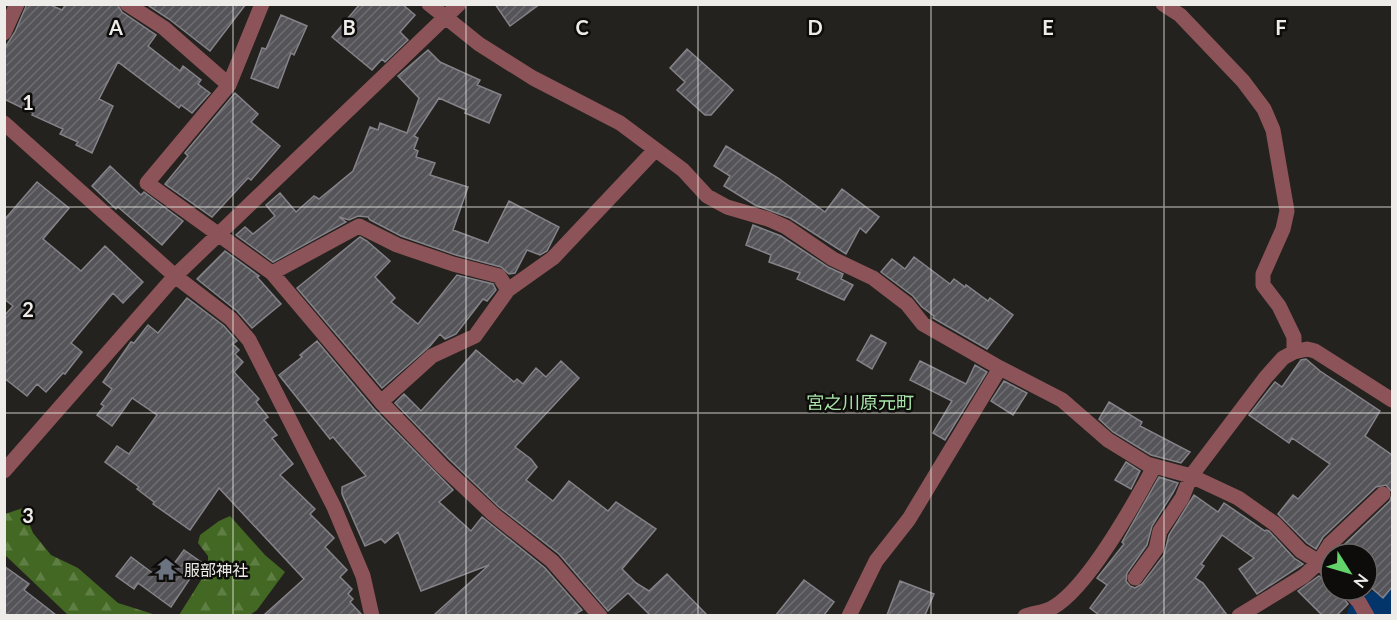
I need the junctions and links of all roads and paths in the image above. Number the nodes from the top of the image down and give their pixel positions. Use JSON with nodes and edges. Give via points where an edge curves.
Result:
{"nodes":[{"id":1,"x":17,"y":4,"type":"edge"},
{"id":2,"x":127,"y":4,"type":"edge"},
{"id":3,"x":262,"y":4,"type":"edge"},
{"id":4,"x":429,"y":4,"type":"edge"},
{"id":5,"x":459,"y":4,"type":"edge"},
{"id":6,"x":1163,"y":4,"type":"edge"},
{"id":7,"x":445,"y":18,"type":"junction"},
{"id":8,"x":4,"y":33,"type":"edge"},
{"id":9,"x":229,"y":85,"type":"junction"},
{"id":10,"x":4,"y":123,"type":"edge"},
{"id":11,"x":655,"y":150,"type":"junction"},
{"id":12,"x":217,"y":234,"type":"junction"},
{"id":13,"x":272,"y":273,"type":"junction"},
{"id":14,"x":175,"y":276,"type":"junction"},
{"id":15,"x":508,"y":290,"type":"junction"},
{"id":16,"x":1293,"y":352,"type":"junction"},
{"id":17,"x":1000,"y":368,"type":"junction"},
{"id":18,"x":1392,"y":400,"type":"edge"},
{"id":19,"x":381,"y":402,"type":"junction"},
{"id":20,"x":1154,"y":466,"type":"junction"},
{"id":21,"x":4,"y":471,"type":"edge"},
{"id":22,"x":1191,"y":476,"type":"junction"},
{"id":23,"x":1383,"y":494,"type":"dead end"},
{"id":24,"x":1332,"y":542,"type":"edge"},
{"id":25,"x":1319,"y":562,"type":"joint"},
{"id":26,"x":1135,"y":578,"type":"dead end"},
{"id":27,"x":372,"y":615,"type":"edge"},
{"id":28,"x":600,"y":615,"type":"edge"},
{"id":29,"x":849,"y":615,"type":"edge"},
{"id":30,"x":1025,"y":615,"type":"edge"},
{"id":31,"x":1239,"y":615,"type":"edge"}],
"edges":[{"from":1,"to":8,"type":"street"},
{"from":2,"to":9,"type":"street","via":[[164,28]]},
{"from":3,"to":9,"type":"street"},
{"from":4,"to":7,"type":"street"},
{"from":5,"to":7,"type":"street"},
{"from":6,"to":16,"type":"street","via":[[1180,15],[1243,81],[1264,109],[1273,130],[1287,212],[1263,274],[1263,285],[1294,337]]},
{"from":7,"to":11,"type":"street","via":[[524,73],[620,123]]},
{"from":7,"to":12,"type":"street"},
{"from":9,"to":12,"type":"street","via":[[147,183]]},
{"from":10,"to":14,"type":"street"},
{"from":11,"to":15,"type":"street","via":[[553,258]]},
{"from":11,"to":17,"type":"street","via":[[683,170],[708,196],[727,207],[786,227],[833,259],[873,278],[907,304],[923,324]]},
{"from":12,"to":13,"type":"street"},
{"from":12,"to":14,"type":"street"},
{"from":13,"to":15,"type":"street","via":[[359,226],[397,245],[499,276]]},
{"from":13,"to":19,"type":"street"},
{"from":14,"to":21,"type":"street"},
{"from":14,"to":27,"type":"street","via":[[231,319],[249,340],[334,507],[363,576]]},
{"from":15,"to":19,"type":"street","via":[[475,336],[432,356]]},
{"from":16,"to":18,"type":"street","via":[[1316,351]]},
{"from":16,"to":22,"type":"street","via":[[1266,377]]},
{"from":17,"to":20,"type":"street","via":[[1062,400],[1108,440]]},
{"from":17,"to":29,"type":"street","via":[[909,519],[876,561]]},
{"from":19,"to":28,"type":"street","via":[[493,514],[552,561]]},
{"from":20,"to":22,"type":"street"},
{"from":20,"to":30,"type":"street","via":[[1138,497],[1079,584],[1052,609]]},
{"from":22,"to":25,"type":"street","via":[[1238,498]]},
{"from":22,"to":26,"type":"street","via":[[1161,531],[1156,549]]},
{"from":23,"to":24,"type":"street"},
{"from":25,"to":31,"type":"street","via":[[1304,576]]}]}
